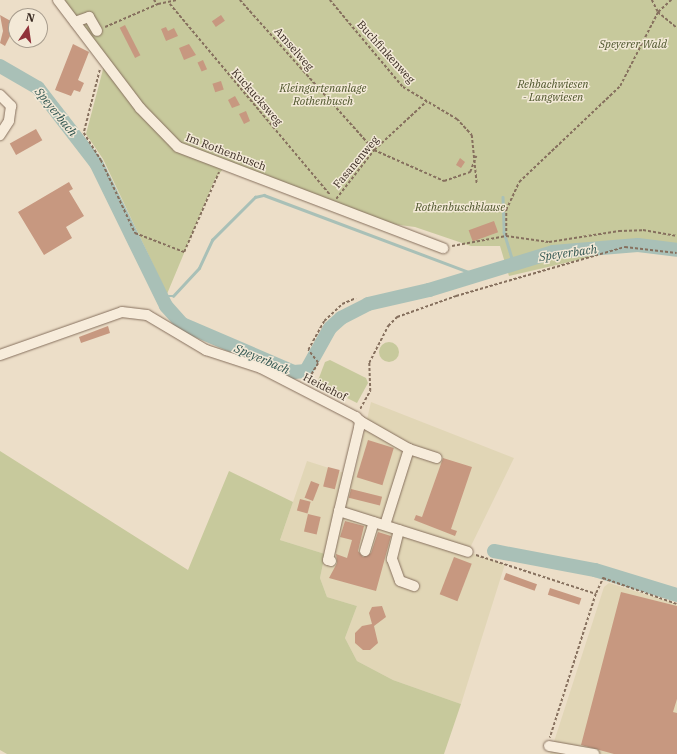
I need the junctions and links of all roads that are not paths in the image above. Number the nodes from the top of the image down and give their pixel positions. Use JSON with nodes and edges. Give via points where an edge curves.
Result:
{"nodes":[{"id":1,"x":58,"y":0,"type":"edge"},
{"id":2,"x":75,"y":22,"type":"junction"},
{"id":3,"x":97,"y":31,"type":"road end"},
{"id":4,"x":1,"y":99,"type":"edge"},
{"id":5,"x":2,"y":131,"type":"edge"},
{"id":6,"x":443,"y":248,"type":"road end"},
{"id":7,"x":0,"y":355,"type":"edge"},
{"id":8,"x":358,"y":419,"type":"junction"},
{"id":9,"x":409,"y":449,"type":"junction"},
{"id":10,"x":437,"y":458,"type":"dead end"},
{"id":11,"x":339,"y":511,"type":"junction"},
{"id":12,"x":374,"y":522,"type":"junction"},
{"id":13,"x":385,"y":525,"type":"junction"},
{"id":14,"x":399,"y":530,"type":"junction"},
{"id":15,"x":365,"y":551,"type":"dead end"},
{"id":16,"x":468,"y":552,"type":"road end"},
{"id":17,"x":332,"y":561,"type":"dead end"},
{"id":18,"x":414,"y":586,"type":"dead end"},
{"id":19,"x":549,"y":746,"type":"road end"},
{"id":20,"x":594,"y":754,"type":"edge"}],
"edges":[{"from":1,"to":2,"type":"street","name":"Im Rothenbusch"},
{"from":2,"to":3,"type":"street","via":[[89,17]]},
{"from":2,"to":6,"type":"street","name":"Im Rothenbusch","via":[[140,108],[178,147]]},
{"from":4,"to":5,"type":"street","via":[[10,110]]},
{"from":7,"to":8,"type":"street","name":"Heidehof","via":[[122,312],[135,311],[148,315],[206,350],[261,368]]},
{"from":8,"to":9,"type":"street","name":"Heidehof"},
{"from":8,"to":11,"type":"street"},
{"from":9,"to":10,"type":"street","name":"Heidehof"},
{"from":9,"to":13,"type":"street"},
{"from":11,"to":12,"type":"street"},
{"from":11,"to":17,"type":"street","via":[[328,560]]},
{"from":12,"to":13,"type":"street"},
{"from":12,"to":15,"type":"street"},
{"from":13,"to":14,"type":"street"},
{"from":14,"to":16,"type":"street"},
{"from":14,"to":18,"type":"street","via":[[392,559],[400,581]]},
{"from":19,"to":20,"type":"street"}]}
